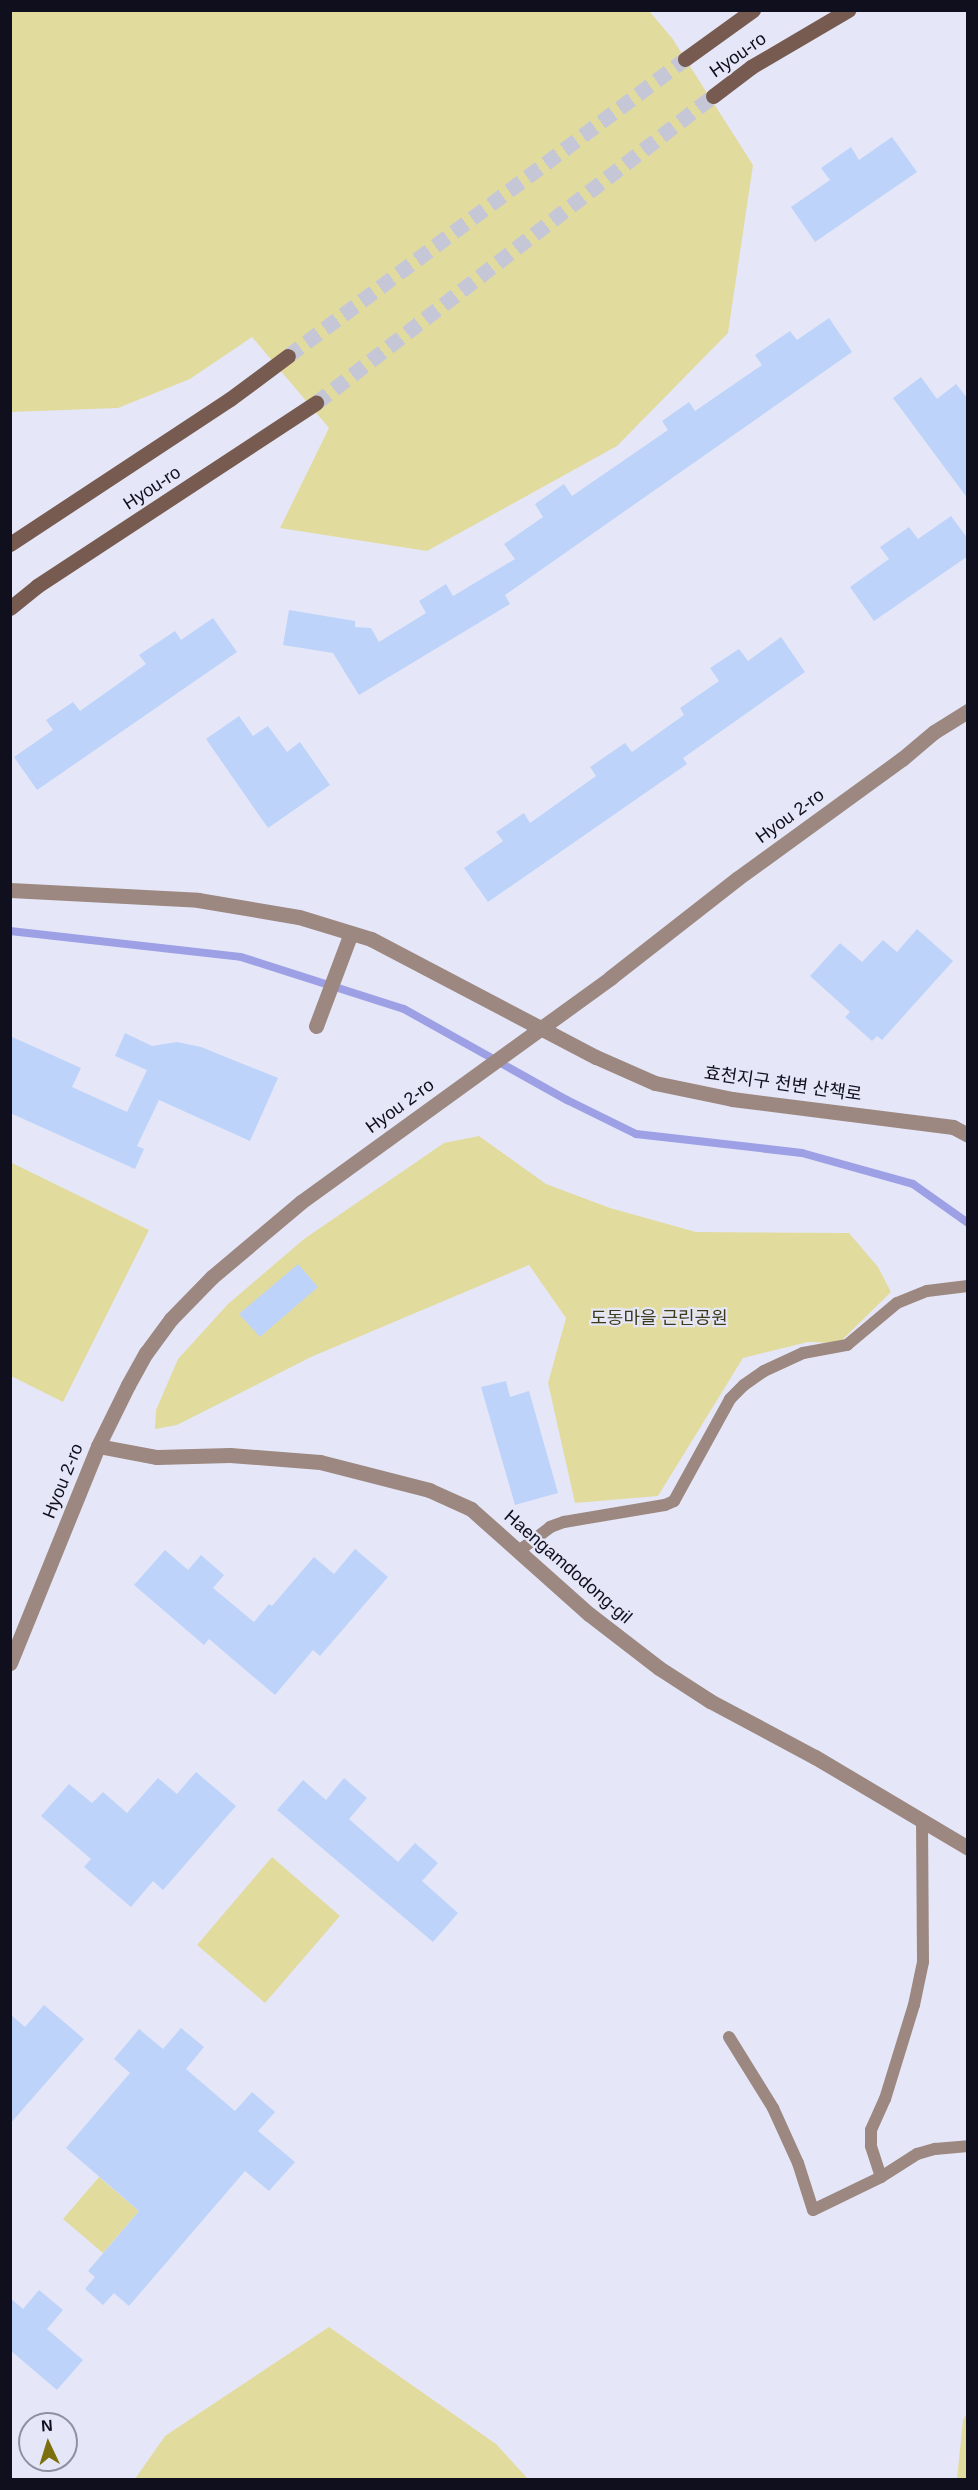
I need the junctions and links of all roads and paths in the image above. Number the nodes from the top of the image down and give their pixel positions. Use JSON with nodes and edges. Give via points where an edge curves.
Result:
{"nodes":[{"id":1,"x":753,"y":10,"type":"edge"},
{"id":2,"x":848,"y":10,"type":"edge"},
{"id":3,"x":686,"y":59,"type":"tunnel mouth"},
{"id":4,"x":713,"y":96,"type":"tunnel mouth"},
{"id":5,"x":288,"y":356,"type":"tunnel mouth"},
{"id":6,"x":316,"y":403,"type":"tunnel mouth"},
{"id":7,"x":10,"y":544,"type":"edge"},
{"id":8,"x":11,"y":607,"type":"edge"},
{"id":9,"x":968,"y":711,"type":"edge"},
{"id":10,"x":10,"y":890,"type":"edge"},
{"id":11,"x":351,"y":933,"type":"junction"},
{"id":12,"x":318,"y":1020,"type":"dead end"},
{"id":13,"x":968,"y":1135,"type":"edge"},
{"id":14,"x":968,"y":1286,"type":"edge"},
{"id":15,"x":98,"y":1446,"type":"junction"},
{"id":16,"x":520,"y":1550,"type":"junction"},
{"id":17,"x":10,"y":1663,"type":"edge"},
{"id":18,"x":922,"y":1821,"type":"junction"},
{"id":19,"x":968,"y":1848,"type":"edge"},
{"id":20,"x":729,"y":2037,"type":"dead end"},
{"id":21,"x":968,"y":2146,"type":"edge"},
{"id":22,"x":881,"y":2177,"type":"junction"}],
"edges":[{"from":1,"to":3,"type":"main road","name":"Hyou-ro"},
{"from":2,"to":4,"type":"main road","name":"Hyou-ro","via":[[751,67]]},
{"from":5,"to":7,"type":"main road","name":"Hyou-ro","via":[[230,399]]},
{"from":6,"to":8,"type":"main road","name":"Hyou-ro","via":[[37,586]]},
{"from":9,"to":15,"type":"street","name":"Hyou 2-ro","via":[[934,732],[610,978],[301,1202],[212,1277],[171,1319],[146,1353]]},
{"from":10,"to":11,"type":"street","name":"효천지구 천변 산책로","via":[[198,900],[299,917]]},
{"from":11,"to":12,"type":"street"},
{"from":11,"to":13,"type":"street","name":"효천지구 천변 산책로","via":[[371,939],[596,1057],[655,1083],[732,1100],[952,1127]]},
{"from":14,"to":16,"type":"lane","via":[[927,1291],[897,1303],[847,1345],[803,1353],[744,1385],[718,1418],[674,1501],[564,1522],[550,1527]]},
{"from":15,"to":16,"type":"street","name":"Haengamdodong-gil","via":[[157,1457],[230,1455],[320,1462],[429,1490],[471,1509]]},
{"from":15,"to":17,"type":"street","name":"Hyou 2-ro"},
{"from":16,"to":18,"type":"street","name":"Haengamdodong-gil","via":[[589,1614],[659,1668]]},
{"from":18,"to":19,"type":"street","name":"Haengamdodong-gil"},
{"from":18,"to":22,"type":"lane","via":[[923,1962],[889,2089],[871,2130],[871,2146]]},
{"from":20,"to":22,"type":"lane","via":[[773,2108],[798,2163],[813,2210]]},
{"from":21,"to":22,"type":"lane","via":[[917,2154]]}]}
